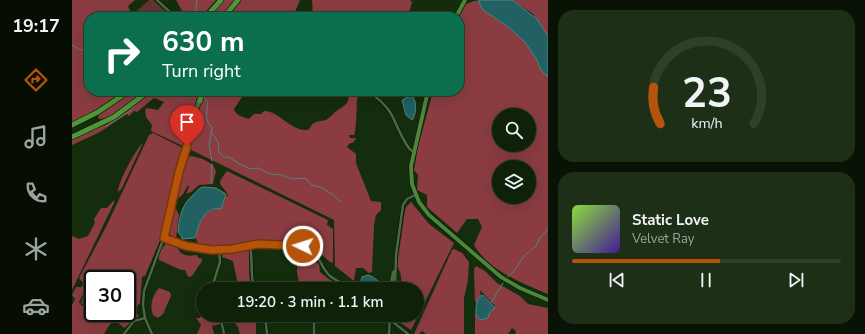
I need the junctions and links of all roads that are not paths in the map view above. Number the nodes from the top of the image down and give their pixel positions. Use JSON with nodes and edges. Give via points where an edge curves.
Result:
{"nodes":[{"id":1,"x":157,"y":0,"type":"edge"},
{"id":2,"x":221,"y":0,"type":"edge"},
{"id":3,"x":238,"y":0,"type":"edge"},
{"id":4,"x":465,"y":0,"type":"edge"},
{"id":5,"x":170,"y":12,"type":"edge"},
{"id":6,"x":210,"y":12,"type":"edge"},
{"id":7,"x":228,"y":12,"type":"edge"},
{"id":8,"x":459,"y":12,"type":"edge"},
{"id":9,"x":122,"y":96,"type":"edge"},
{"id":10,"x":142,"y":96,"type":"edge"},
{"id":11,"x":200,"y":96,"type":"edge"},
{"id":12,"x":376,"y":96,"type":"edge"},
{"id":13,"x":427,"y":96,"type":"edge"},
{"id":14,"x":199,"y":100,"type":"joint"},
{"id":15,"x":72,"y":126,"type":"edge"},
{"id":16,"x":72,"y":137,"type":"edge"},
{"id":17,"x":414,"y":152,"type":"junction"},
{"id":18,"x":415,"y":195,"type":"junction"},
{"id":19,"x":164,"y":238,"type":"junction"},
{"id":20,"x":250,"y":245,"type":"junction"},
{"id":21,"x":219,"y":250,"type":"junction"},
{"id":22,"x":396,"y":255,"type":"junction"},
{"id":23,"x":214,"y":282,"type":"edge"},
{"id":24,"x":252,"y":282,"type":"edge"},
{"id":25,"x":340,"y":282,"type":"edge"},
{"id":26,"x":392,"y":282,"type":"edge"},
{"id":27,"x":395,"y":282,"type":"edge"},
{"id":28,"x":548,"y":300,"type":"edge"},
{"id":29,"x":145,"y":318,"type":"junction"},
{"id":30,"x":221,"y":322,"type":"edge"},
{"id":31,"x":266,"y":322,"type":"edge"},
{"id":32,"x":314,"y":322,"type":"edge"},
{"id":33,"x":390,"y":322,"type":"edge"},
{"id":34,"x":394,"y":322,"type":"edge"},
{"id":35,"x":124,"y":334,"type":"edge"},
{"id":36,"x":152,"y":334,"type":"edge"},
{"id":37,"x":224,"y":334,"type":"edge"},
{"id":38,"x":267,"y":334,"type":"edge"},
{"id":39,"x":314,"y":334,"type":"edge"},
{"id":40,"x":389,"y":334,"type":"edge"},
{"id":41,"x":408,"y":334,"type":"edge"}],
"edges":[{"from":1,"to":5,"type":"street"},
{"from":2,"to":6,"type":"highway"},
{"from":3,"to":7,"type":"highway"},
{"from":4,"to":8,"type":"main road"},
{"from":9,"to":15,"type":"highway"},
{"from":10,"to":16,"type":"highway","via":[[114,116]]},
{"from":11,"to":14,"type":"highway"},
{"from":12,"to":17,"type":"street","via":[[394,118],[408,148]]},
{"from":13,"to":17,"type":"main road"},
{"from":14,"to":19,"type":"street"},
{"from":17,"to":18,"type":"main road","via":[[411,176]]},
{"from":18,"to":22,"type":"street","via":[[407,199],[403,205]]},
{"from":18,"to":28,"type":"main road","via":[[429,215],[494,272],[514,285]]},
{"from":19,"to":21,"type":"street","via":[[192,247]]},
{"from":19,"to":29,"type":"street","via":[[144,288]]},
{"from":20,"to":21,"type":"street"},
{"from":20,"to":24,"type":"street"},
{"from":20,"to":25,"type":"street","via":[[295,244],[307,247],[316,254],[328,274]]},
{"from":21,"to":23,"type":"street","via":[[220,262]]},
{"from":22,"to":26,"type":"street"},
{"from":22,"to":27,"type":"street"},
{"from":29,"to":35,"type":"street","via":[[134,321]]},
{"from":29,"to":36,"type":"street"},
{"from":30,"to":37,"type":"street"},
{"from":31,"to":38,"type":"street"},
{"from":32,"to":39,"type":"street"},
{"from":33,"to":40,"type":"street"},
{"from":34,"to":41,"type":"street"}]}
